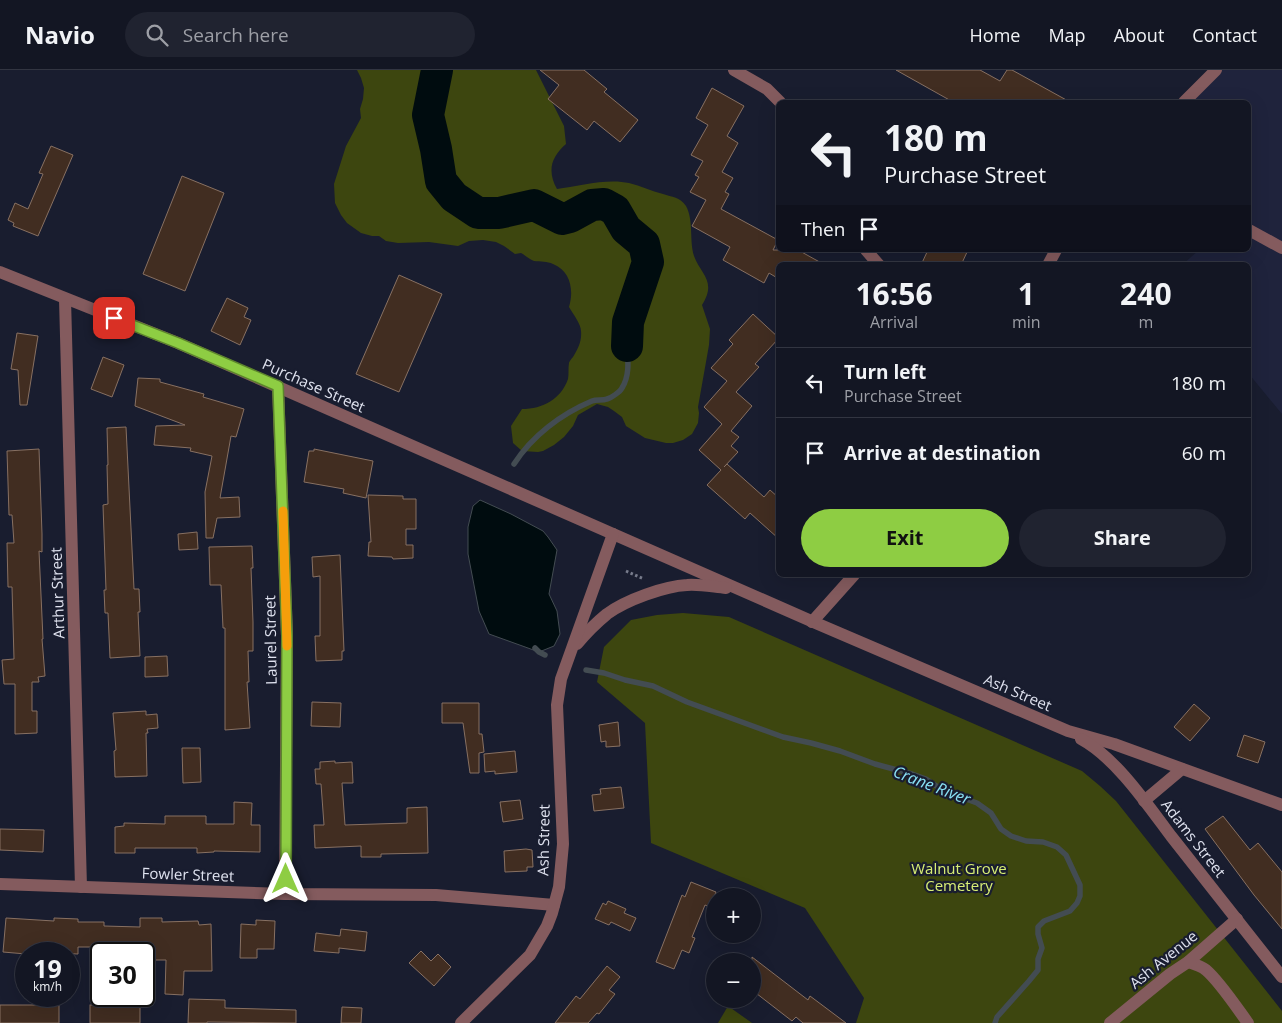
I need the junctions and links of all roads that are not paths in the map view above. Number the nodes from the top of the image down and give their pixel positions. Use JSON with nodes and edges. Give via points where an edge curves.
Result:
{"nodes":[{"id":1,"x":734,"y":70,"type":"edge"},
{"id":2,"x":1216,"y":70,"type":"edge"},
{"id":3,"x":778,"y":100,"type":"edge"},
{"id":4,"x":1186,"y":100,"type":"edge"},
{"id":5,"x":1251,"y":231,"type":"edge"},
{"id":6,"x":1282,"y":248,"type":"edge"},
{"id":7,"x":868,"y":252,"type":"edge"},
{"id":8,"x":876,"y":262,"type":"edge"},
{"id":9,"x":0,"y":272,"type":"edge"},
{"id":10,"x":65,"y":299,"type":"junction"},
{"id":11,"x":278,"y":386,"type":"junction"},
{"id":12,"x":613,"y":534,"type":"junction"},
{"id":13,"x":852,"y":577,"type":"edge"},
{"id":14,"x":748,"y":593,"type":"junction"},
{"id":15,"x":812,"y":622,"type":"junction"},
{"id":16,"x":570,"y":654,"type":"junction"},
{"id":17,"x":1068,"y":731,"type":"junction"},
{"id":18,"x":1182,"y":769,"type":"junction"},
{"id":19,"x":1144,"y":801,"type":"junction"},
{"id":20,"x":1282,"y":805,"type":"edge"},
{"id":21,"x":0,"y":884,"type":"edge"},
{"id":22,"x":81,"y":887,"type":"junction"},
{"id":23,"x":286,"y":894,"type":"junction"},
{"id":24,"x":554,"y":905,"type":"junction"},
{"id":25,"x":1236,"y":919,"type":"junction"},
{"id":26,"x":1188,"y":962,"type":"junction"},
{"id":27,"x":1282,"y":977,"type":"edge"},
{"id":28,"x":461,"y":1023,"type":"edge"},
{"id":29,"x":1110,"y":1023,"type":"edge"},
{"id":30,"x":1248,"y":1023,"type":"edge"}],
"edges":[{"from":1,"to":3,"type":"street"},
{"from":2,"to":4,"type":"street"},
{"from":5,"to":6,"type":"street"},
{"from":7,"to":8,"type":"street"},
{"from":9,"to":10,"type":"street","name":"Purchase Street"},
{"from":10,"to":11,"type":"street","name":"Purchase Street"},
{"from":10,"to":22,"type":"street","name":"Arthur Street"},
{"from":11,"to":12,"type":"street","name":"Purchase Street"},
{"from":11,"to":23,"type":"street","name":"Laurel Street","via":[[287,636]]},
{"from":12,"to":14,"type":"street","name":"Ash Street"},
{"from":12,"to":16,"type":"street","name":"Ash Street"},
{"from":13,"to":15,"type":"street"},
{"from":14,"to":15,"type":"street","name":"Ash Street"},
{"from":14,"to":16,"type":"street","name":"Ash Street","via":[[688,585],[659,590],[608,613]]},
{"from":15,"to":17,"type":"street","name":"Ash Street"},
{"from":16,"to":24,"type":"street","name":"Ash Street","via":[[561,679],[557,705],[562,844],[559,888]]},
{"from":17,"to":18,"type":"street","name":"Ash Street"},
{"from":17,"to":19,"type":"street","name":"Adams Street","via":[[1108,758]]},
{"from":18,"to":19,"type":"street"},
{"from":18,"to":20,"type":"street","name":"Ash Street"},
{"from":19,"to":25,"type":"street","name":"Adams Street"},
{"from":21,"to":22,"type":"street","name":"Fowler Street"},
{"from":22,"to":23,"type":"street","name":"Fowler Street"},
{"from":23,"to":24,"type":"street","name":"Fowler Street","via":[[436,895]]},
{"from":24,"to":28,"type":"street","name":"Ash Street","via":[[547,926],[530,955]]},
{"from":25,"to":26,"type":"street","name":"Ash Avenue"},
{"from":25,"to":27,"type":"street","name":"Adams Street"},
{"from":26,"to":29,"type":"street","name":"Ash Avenue"},
{"from":26,"to":30,"type":"street","via":[[1206,971]]}]}
